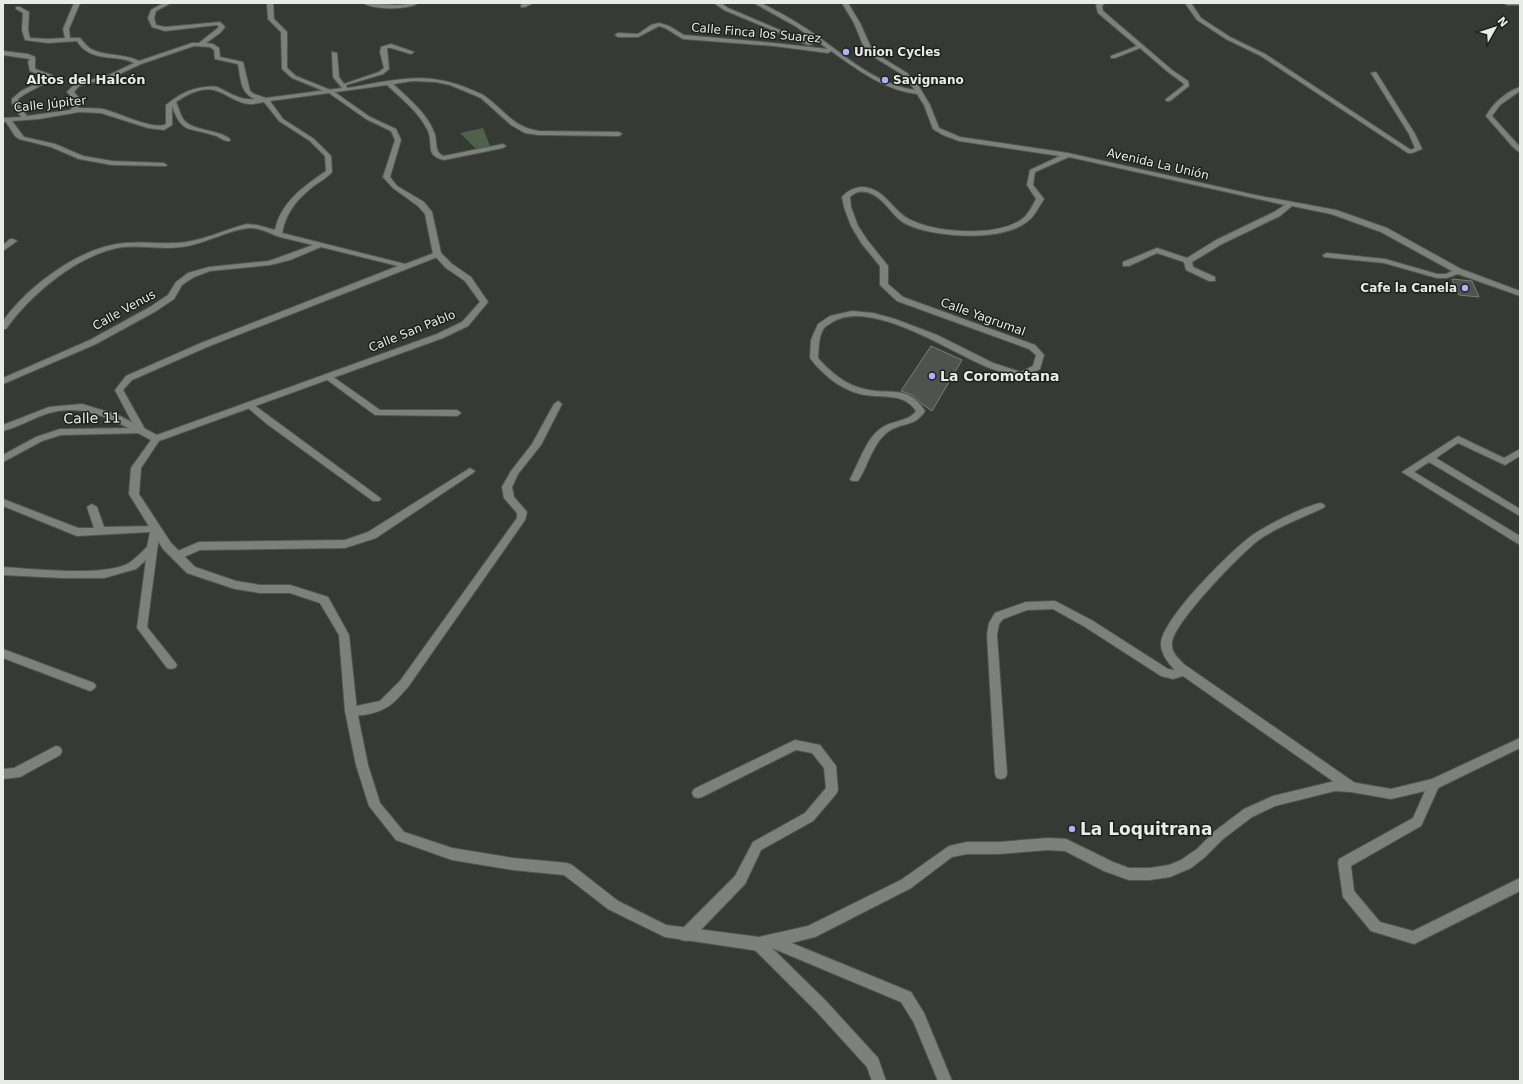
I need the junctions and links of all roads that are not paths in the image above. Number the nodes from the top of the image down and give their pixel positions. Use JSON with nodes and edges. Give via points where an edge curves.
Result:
{"nodes":[{"id":1,"x":77,"y":3,"type":"edge"},
{"id":2,"x":168,"y":3,"type":"edge"},
{"id":3,"x":270,"y":3,"type":"edge"},
{"id":4,"x":366,"y":3,"type":"edge"},
{"id":5,"x":416,"y":3,"type":"edge"},
{"id":6,"x":530,"y":3,"type":"edge"},
{"id":7,"x":717,"y":3,"type":"edge"},
{"id":8,"x":757,"y":3,"type":"edge"},
{"id":9,"x":845,"y":3,"type":"edge"},
{"id":10,"x":1102,"y":3,"type":"edge"},
{"id":11,"x":1188,"y":3,"type":"edge"},
{"id":12,"x":1507,"y":3,"type":"edge"},
{"id":13,"x":1520,"y":3,"type":"edge"},
{"id":14,"x":523,"y":6,"type":"dead end"},
{"id":15,"x":18,"y":8,"type":"dead end"},
{"id":16,"x":618,"y":35,"type":"dead end"},
{"id":17,"x":68,"y":40,"type":"junction"},
{"id":18,"x":201,"y":44,"type":"junction"},
{"id":19,"x":1141,"y":46,"type":"junction"},
{"id":20,"x":828,"y":51,"type":"junction"},
{"id":21,"x":411,"y":52,"type":"dead end"},
{"id":22,"x":3,"y":53,"type":"edge"},
{"id":23,"x":334,"y":53,"type":"dead end"},
{"id":24,"x":840,"y":55,"type":"junction"},
{"id":25,"x":28,"y":56,"type":"junction"},
{"id":26,"x":1113,"y":57,"type":"dead end"},
{"id":27,"x":3,"y":58,"type":"edge"},
{"id":28,"x":139,"y":63,"type":"junction"},
{"id":29,"x":1374,"y":72,"type":"dead end"},
{"id":30,"x":388,"y":82,"type":"junction"},
{"id":31,"x":344,"y":88,"type":"junction"},
{"id":32,"x":1520,"y":88,"type":"edge"},
{"id":33,"x":331,"y":92,"type":"junction"},
{"id":34,"x":919,"y":92,"type":"junction"},
{"id":35,"x":266,"y":100,"type":"junction"},
{"id":36,"x":1168,"y":100,"type":"dead end"},
{"id":37,"x":173,"y":102,"type":"junction"},
{"id":38,"x":72,"y":111,"type":"junction"},
{"id":39,"x":25,"y":118,"type":"junction"},
{"id":40,"x":6,"y":120,"type":"edge"},
{"id":41,"x":619,"y":134,"type":"dead end"},
{"id":42,"x":228,"y":140,"type":"dead end"},
{"id":43,"x":503,"y":146,"type":"dead end"},
{"id":44,"x":1520,"y":151,"type":"edge"},
{"id":45,"x":1068,"y":155,"type":"junction"},
{"id":46,"x":164,"y":165,"type":"dead end"},
{"id":47,"x":1292,"y":203,"type":"junction"},
{"id":48,"x":278,"y":234,"type":"junction"},
{"id":49,"x":13,"y":241,"type":"dead end"},
{"id":50,"x":322,"y":244,"type":"junction"},
{"id":51,"x":3,"y":249,"type":"edge"},
{"id":52,"x":437,"y":254,"type":"junction"},
{"id":53,"x":1327,"y":255,"type":"dead end"},
{"id":54,"x":1188,"y":261,"type":"junction"},
{"id":55,"x":1126,"y":264,"type":"dead end"},
{"id":56,"x":405,"y":266,"type":"junction"},
{"id":57,"x":1458,"y":271,"type":"junction"},
{"id":58,"x":1212,"y":279,"type":"dead end"},
{"id":59,"x":1520,"y":294,"type":"edge"},
{"id":60,"x":3,"y":327,"type":"edge"},
{"id":61,"x":329,"y":377,"type":"junction"},
{"id":62,"x":3,"y":381,"type":"edge"},
{"id":63,"x":558,"y":404,"type":"dead end"},
{"id":64,"x":250,"y":405,"type":"junction"},
{"id":65,"x":457,"y":413,"type":"dead end"},
{"id":66,"x":3,"y":428,"type":"edge"},
{"id":67,"x":141,"y":431,"type":"junction"},
{"id":68,"x":156,"y":439,"type":"junction"},
{"id":69,"x":1520,"y":452,"type":"edge"},
{"id":70,"x":1429,"y":458,"type":"junction"},
{"id":71,"x":3,"y":459,"type":"edge"},
{"id":72,"x":470,"y":471,"type":"dead end"},
{"id":73,"x":855,"y":479,"type":"dead end"},
{"id":74,"x":376,"y":499,"type":"dead end"},
{"id":75,"x":3,"y":502,"type":"edge"},
{"id":76,"x":1320,"y":506,"type":"dead end"},
{"id":77,"x":92,"y":507,"type":"dead end"},
{"id":78,"x":1520,"y":513,"type":"edge"},
{"id":79,"x":155,"y":528,"type":"junction"},
{"id":80,"x":100,"y":531,"type":"junction"},
{"id":81,"x":1520,"y":541,"type":"edge"},
{"id":82,"x":153,"y":548,"type":"junction"},
{"id":83,"x":177,"y":556,"type":"junction"},
{"id":84,"x":3,"y":572,"type":"edge"},
{"id":85,"x":3,"y":653,"type":"edge"},
{"id":86,"x":171,"y":665,"type":"dead end"},
{"id":87,"x":1184,"y":671,"type":"junction"},
{"id":88,"x":90,"y":686,"type":"dead end"},
{"id":89,"x":351,"y":712,"type":"junction"},
{"id":90,"x":1520,"y":742,"type":"edge"},
{"id":91,"x":56,"y":751,"type":"dead end"},
{"id":92,"x":3,"y":774,"type":"edge"},
{"id":93,"x":1001,"y":774,"type":"dead end"},
{"id":94,"x":1434,"y":784,"type":"junction"},
{"id":95,"x":1351,"y":787,"type":"junction"},
{"id":96,"x":698,"y":793,"type":"dead end"},
{"id":97,"x":1520,"y":884,"type":"edge"},
{"id":98,"x":686,"y":935,"type":"junction"},
{"id":99,"x":765,"y":943,"type":"junction"},
{"id":100,"x":879,"y":1081,"type":"edge"},
{"id":101,"x":945,"y":1081,"type":"edge"}],
"edges":[{"from":1,"to":17,"type":"street","via":[[66,29]]},
{"from":2,"to":18,"type":"street","via":[[154,10],[150,18],[154,26],[165,29],[218,23],[222,27]]},
{"from":3,"to":33,"type":"street","via":[[272,19],[284,32],[284,68],[294,77]]},
{"from":4,"to":5,"type":"street","via":[[400,7]]},
{"from":6,"to":14,"type":"street"},
{"from":7,"to":20,"type":"street"},
{"from":8,"to":24,"type":"street","via":[[797,25]]},
{"from":9,"to":34,"type":"street","name":"Avenida La Unión","via":[[871,53],[905,74]]},
{"from":10,"to":19,"type":"street","via":[[1099,5],[1100,12]]},
{"from":11,"to":29,"type":"street","via":[[1199,19],[1222,34],[1263,55],[1410,152],[1416,151],[1419,149],[1415,139]]},
{"from":12,"to":13,"type":"street"},
{"from":15,"to":17,"type":"street","via":[[26,12],[27,39]]},
{"from":16,"to":20,"type":"street","name":"Calle Finca los Suarez","via":[[639,35],[660,24],[683,37],[788,45]]},
{"from":17,"to":28,"type":"street","via":[[78,39],[88,50],[106,56],[130,58]]},
{"from":18,"to":28,"type":"street","via":[[194,44]]},
{"from":18,"to":35,"type":"street","via":[[211,45],[217,49],[217,58],[241,63],[245,90],[253,98]]},
{"from":19,"to":26,"type":"street"},
{"from":19,"to":36,"type":"street","via":[[1186,82],[1186,85]]},
{"from":20,"to":24,"type":"street"},
{"from":21,"to":31,"type":"street","via":[[391,46],[384,48],[386,68],[381,73]]},
{"from":22,"to":25,"type":"street"},
{"from":23,"to":31,"type":"street","via":[[336,77]]},
{"from":24,"to":34,"type":"street","via":[[882,82],[911,92]]},
{"from":25,"to":27,"type":"street"},
{"from":25,"to":39,"type":"street","via":[[33,58],[32,70],[52,78],[19,94],[15,99]]},
{"from":28,"to":38,"type":"street","via":[[111,76],[77,86],[70,92],[80,103]]},
{"from":30,"to":31,"type":"street"},
{"from":30,"to":41,"type":"street","via":[[413,78],[452,84],[483,97],[513,124],[525,131],[539,134]]},
{"from":30,"to":43,"type":"street","via":[[423,116],[432,133],[434,151],[438,156],[444,158]]},
{"from":31,"to":33,"type":"street"},
{"from":32,"to":44,"type":"street","via":[[1505,97],[1489,116]]},
{"from":33,"to":35,"type":"street"},
{"from":33,"to":52,"type":"street","via":[[368,118],[394,130],[398,140],[386,177],[395,187],[421,204],[429,214]]},
{"from":34,"to":45,"type":"street","name":"Avenida La Unión","via":[[936,129],[945,134],[959,139]]},
{"from":35,"to":37,"type":"street","via":[[248,102],[214,88],[194,90]]},
{"from":35,"to":48,"type":"street","via":[[281,120],[312,140],[328,156],[329,172],[286,208],[279,223]]},
{"from":37,"to":38,"type":"street","name":"Calle Júpiter","via":[[168,106],[169,125],[164,128],[148,126],[102,111]]},
{"from":37,"to":42,"type":"street","via":[[187,126],[222,134]]},
{"from":38,"to":39,"type":"street","name":"Calle Júpiter"},
{"from":39,"to":40,"type":"street","name":"Calle Júpiter"},
{"from":40,"to":46,"type":"street","via":[[22,139],[53,145],[80,157]]},
{"from":45,"to":47,"type":"street","name":"Avenida La Unión"},
{"from":45,"to":73,"type":"street","name":"Calle Yagrumal","via":[[1032,171],[1030,185],[1040,199],[1026,220],[1008,229],[968,234],[941,231],[910,223],[895,213],[881,196],[873,192],[859,189],[850,191],[846,197],[852,224],[884,266],[884,285],[900,299],[1032,347],[1040,355],[1037,367],[1022,375],[990,365],[934,337],[873,315],[852,313],[832,318],[821,326],[815,340],[814,358],[822,370],[848,386],[868,394],[902,395],[916,402],[921,411],[916,418],[885,430],[876,440]]},
{"from":47,"to":54,"type":"street","via":[[1277,214],[1219,242]]},
{"from":47,"to":57,"type":"street","name":"Avenida La Unión","via":[[1333,212],[1384,230]]},
{"from":48,"to":50,"type":"street"},
{"from":48,"to":60,"type":"street","via":[[251,226],[190,244],[169,247],[131,244],[103,250],[72,264],[29,297],[9,316]]},
{"from":49,"to":51,"type":"street"},
{"from":50,"to":56,"type":"street"},
{"from":50,"to":62,"type":"street","name":"Calle Venus","via":[[270,263],[209,269],[191,275],[179,284],[171,297],[153,309],[93,342]]},
{"from":52,"to":56,"type":"street"},
{"from":52,"to":61,"type":"street","name":"Calle San Pablo","via":[[468,279],[484,302],[465,324],[440,336]]},
{"from":53,"to":57,"type":"street","via":[[1385,261],[1437,276],[1447,276]]},
{"from":54,"to":55,"type":"street","via":[[1157,250]]},
{"from":54,"to":58,"type":"street","via":[[1189,268]]},
{"from":56,"to":67,"type":"street","via":[[204,345],[129,378],[119,390]]},
{"from":57,"to":59,"type":"street","name":"Avenida La Unión"},
{"from":61,"to":64,"type":"street","name":"Calle San Pablo"},
{"from":61,"to":65,"type":"street","via":[[378,413]]},
{"from":63,"to":89,"type":"street","via":[[536,445],[514,473],[507,487],[509,498],[522,512],[522,518],[404,684],[384,704]]},
{"from":64,"to":68,"type":"street","name":"Calle San Pablo"},
{"from":64,"to":74,"type":"street"},
{"from":66,"to":67,"type":"street","via":[[49,410],[82,407],[115,417]]},
{"from":67,"to":68,"type":"street"},
{"from":67,"to":71,"type":"street","name":"Calle 11","via":[[60,432],[39,439]]},
{"from":68,"to":79,"type":"street","via":[[136,468],[134,494]]},
{"from":69,"to":70,"type":"street","via":[[1505,462],[1458,439]]},
{"from":70,"to":78,"type":"street"},
{"from":70,"to":81,"type":"street","via":[[1407,472]]},
{"from":72,"to":83,"type":"street","via":[[372,535],[345,544],[199,546]]},
{"from":75,"to":80,"type":"street","via":[[77,532]]},
{"from":76,"to":87,"type":"street","via":[[1259,535],[1248,543],[1224,566],[1173,625],[1167,634],[1168,653],[1174,663]]},
{"from":77,"to":80,"type":"street"},
{"from":79,"to":80,"type":"street"},
{"from":79,"to":82,"type":"street"},
{"from":79,"to":83,"type":"street"},
{"from":82,"to":84,"type":"street","via":[[132,566],[104,574]]},
{"from":82,"to":86,"type":"street","via":[[142,628]]},
{"from":83,"to":89,"type":"street","via":[[191,570],[235,585],[260,590],[290,589],[324,600],[344,635]]},
{"from":85,"to":88,"type":"street"},
{"from":87,"to":93,"type":"street","via":[[1173,676],[1165,673],[1055,605],[1026,606],[999,616],[994,623],[992,635]]},
{"from":87,"to":95,"type":"street"},
{"from":89,"to":98,"type":"street","via":[[362,764],[375,806],[400,836],[452,854],[513,864],[567,869],[613,905],[665,931]]},
{"from":90,"to":94,"type":"street"},
{"from":91,"to":92,"type":"street","via":[[16,773]]},
{"from":94,"to":95,"type":"street","via":[[1391,794]]},
{"from":94,"to":97,"type":"street","via":[[1417,822],[1344,863],[1348,892],[1376,927],[1414,938]]},
{"from":95,"to":99,"type":"street","via":[[1335,786],[1272,801],[1248,813],[1186,864],[1170,871],[1129,874],[1060,845],[967,848],[949,852],[906,884],[817,929]]},
{"from":96,"to":98,"type":"street","via":[[795,745],[816,749],[830,766],[832,790],[809,817],[757,846],[740,880]]},
{"from":98,"to":99,"type":"street"},
{"from":99,"to":100,"type":"street","via":[[873,1063]]},
{"from":99,"to":101,"type":"street","via":[[906,997],[919,1018]]}]}
